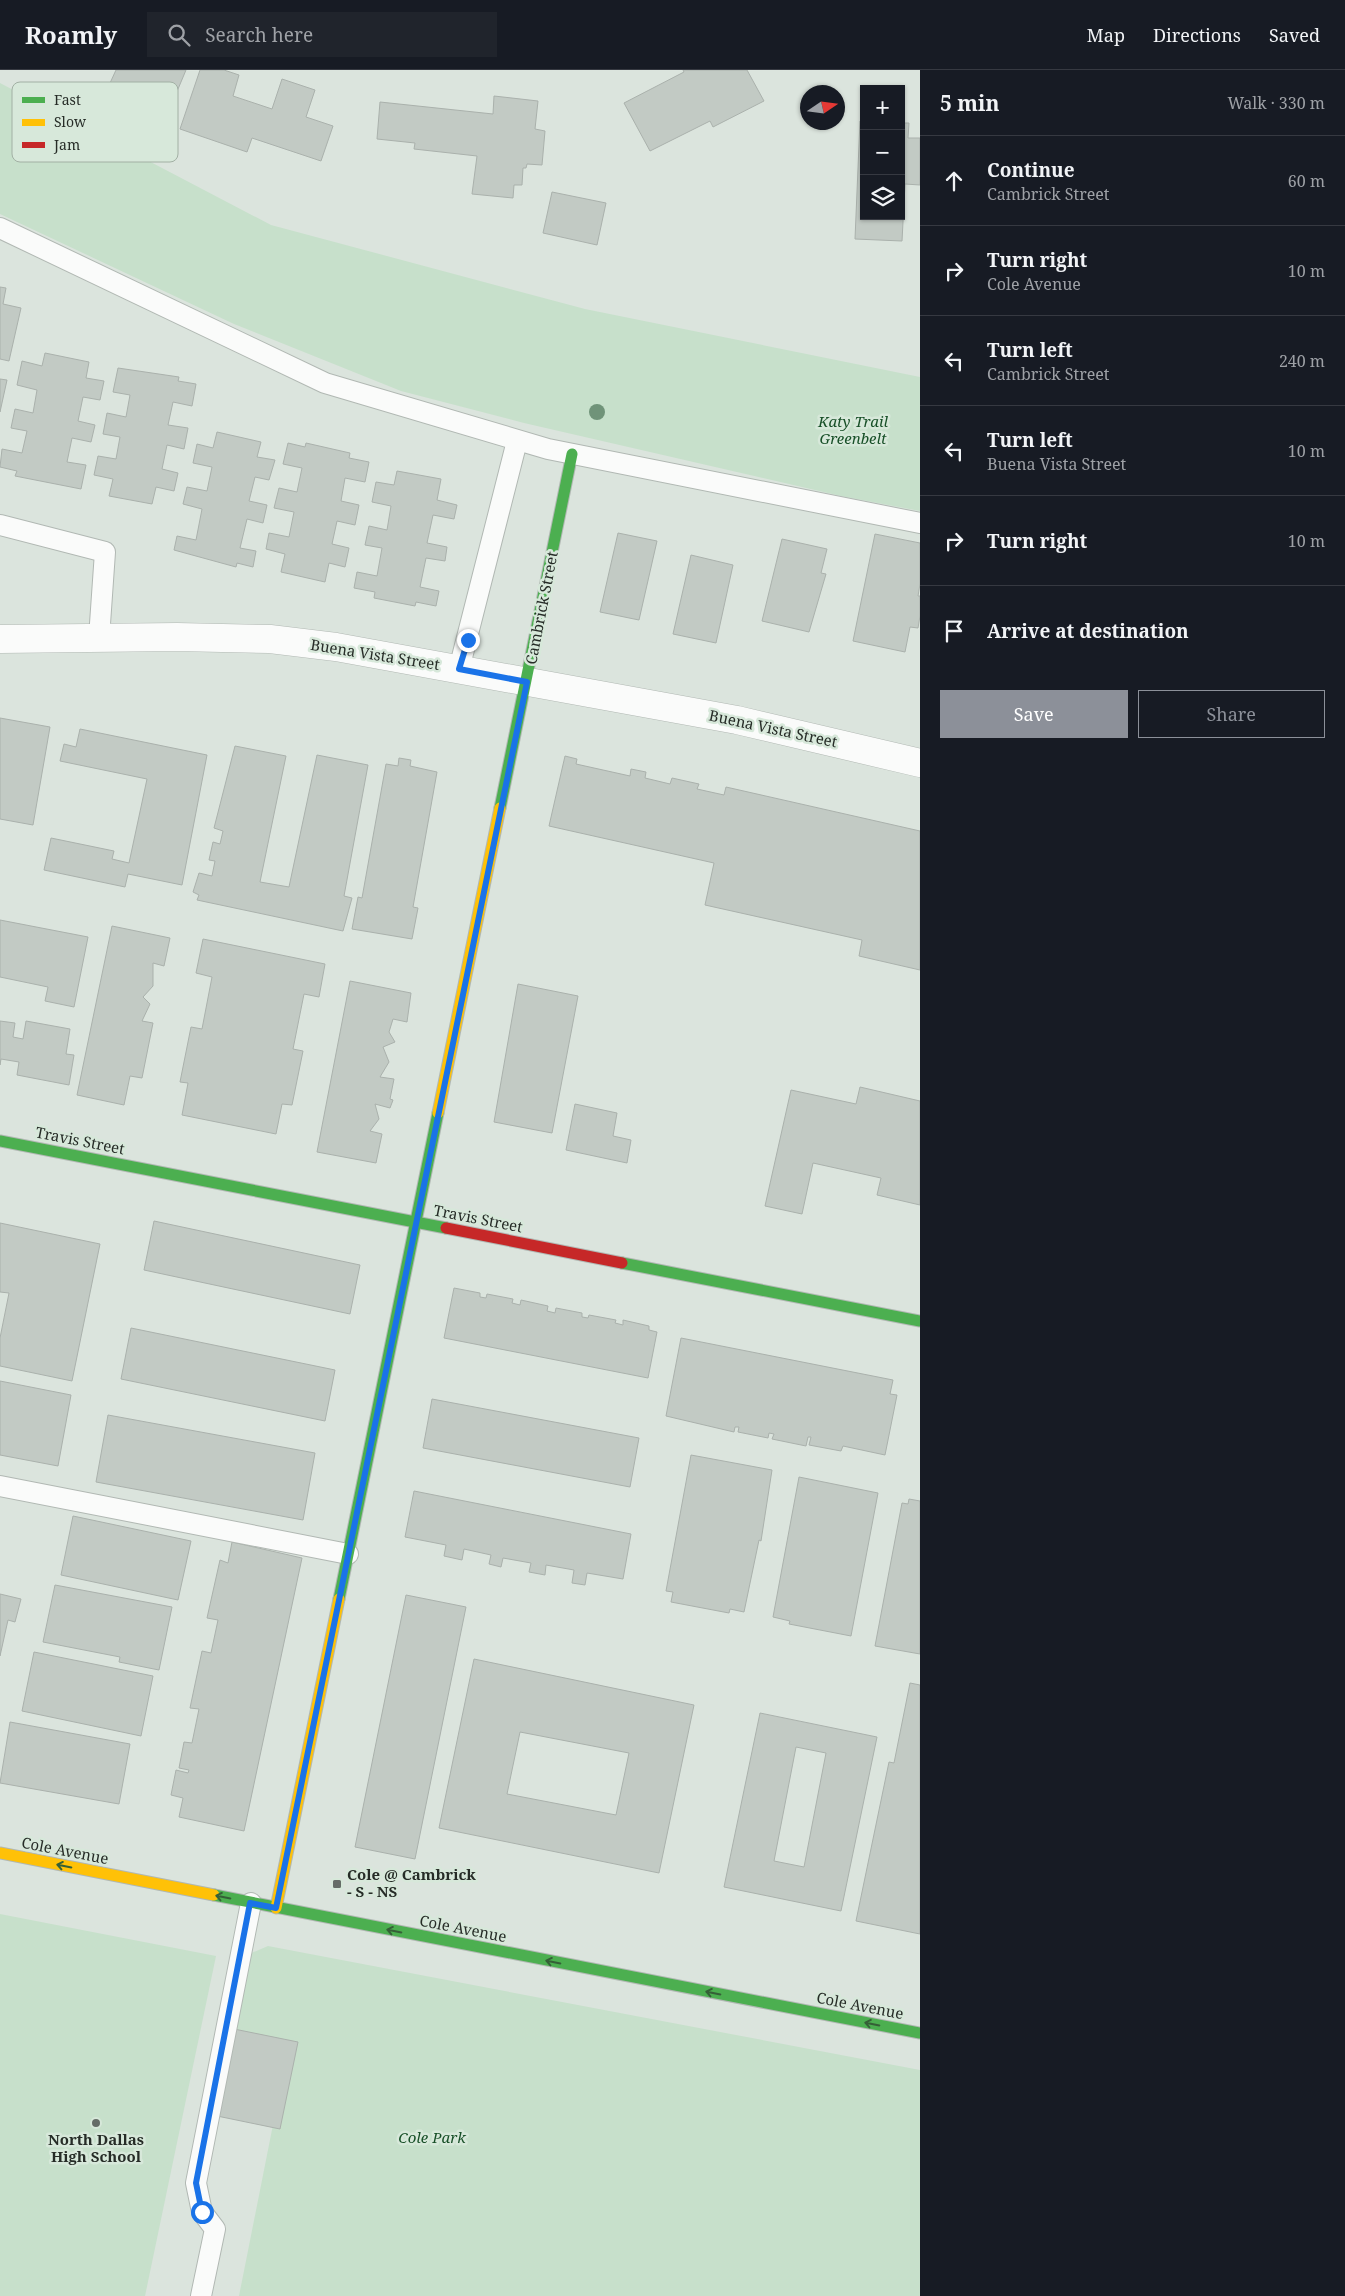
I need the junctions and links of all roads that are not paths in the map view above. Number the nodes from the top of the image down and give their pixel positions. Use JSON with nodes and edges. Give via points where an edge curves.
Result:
{"nodes":[{"id":1,"x":0,"y":228,"type":"edge"},
{"id":2,"x":517,"y":441,"type":"junction"},
{"id":3,"x":572,"y":454,"type":"junction"},
{"id":4,"x":920,"y":523,"type":"edge"},
{"id":5,"x":0,"y":525,"type":"edge"},
{"id":6,"x":99,"y":638,"type":"junction"},
{"id":7,"x":0,"y":639,"type":"edge"},
{"id":8,"x":459,"y":669,"type":"junction"},
{"id":9,"x":527,"y":682,"type":"junction"},
{"id":10,"x":920,"y":763,"type":"edge"},
{"id":11,"x":0,"y":1140,"type":"edge"},
{"id":12,"x":416,"y":1222,"type":"junction"},
{"id":13,"x":920,"y":1321,"type":"edge"},
{"id":14,"x":0,"y":1486,"type":"edge"},
{"id":15,"x":348,"y":1554,"type":"junction"},
{"id":16,"x":0,"y":1853,"type":"edge"},
{"id":17,"x":250,"y":1903,"type":"junction"},
{"id":18,"x":276,"y":1908,"type":"junction"},
{"id":19,"x":920,"y":2033,"type":"edge"},
{"id":20,"x":201,"y":2296,"type":"edge"}],
"edges":[{"from":1,"to":2,"type":"lane","via":[[325,383]]},
{"from":2,"to":3,"type":"lane"},
{"from":2,"to":8,"type":"lane"},
{"from":3,"to":4,"type":"lane"},
{"from":3,"to":9,"type":"street","name":"Cambrick Street"},
{"from":5,"to":6,"type":"lane","via":[[105,552]]},
{"from":6,"to":7,"type":"street","name":"Buena Vista Street"},
{"from":6,"to":8,"type":"street","name":"Buena Vista Street","via":[[270,639]]},
{"from":8,"to":9,"type":"street","name":"Buena Vista Street"},
{"from":9,"to":10,"type":"street","name":"Buena Vista Street","via":[[737,720]]},
{"from":9,"to":12,"type":"street","name":"Cambrick Street"},
{"from":11,"to":12,"type":"street","name":"Travis Street"},
{"from":12,"to":13,"type":"street","name":"Travis Street"},
{"from":12,"to":15,"type":"street","name":"Cambrick Street"},
{"from":14,"to":15,"type":"lane"},
{"from":15,"to":18,"type":"street","name":"Cambrick Street"},
{"from":17,"to":16,"type":"street","name":"Cole Avenue","one_way":true},
{"from":17,"to":18,"type":"street","name":"Cole Avenue"},
{"from":17,"to":20,"type":"lane","via":[[196,2183],[202,2212],[214,2229]]},
{"from":19,"to":18,"type":"street","name":"Cole Avenue","one_way":true}]}
